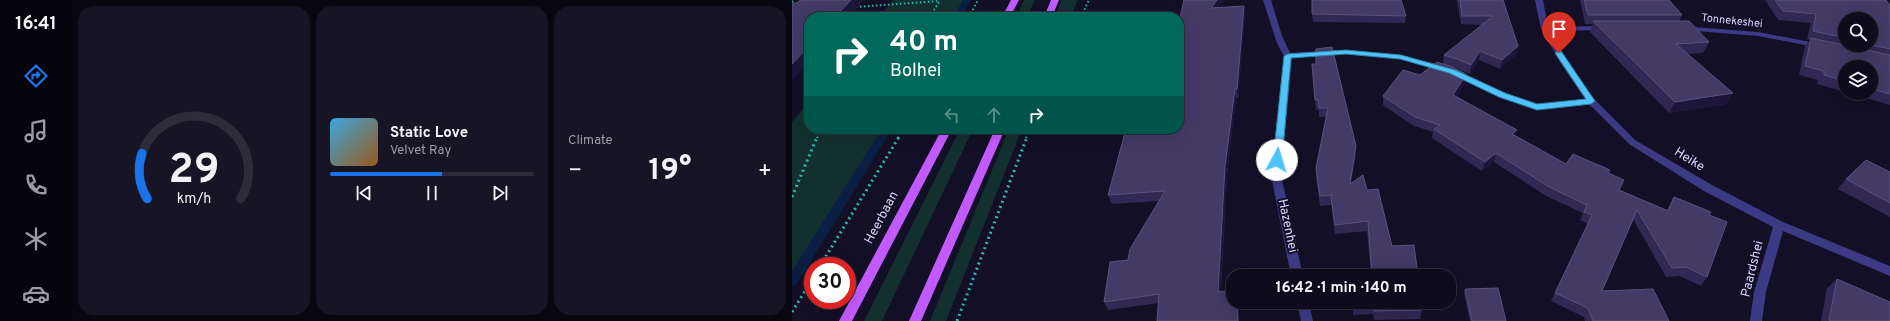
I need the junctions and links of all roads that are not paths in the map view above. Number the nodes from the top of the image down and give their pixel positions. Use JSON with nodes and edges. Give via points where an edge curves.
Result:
{"nodes":[{"id":1,"x":1015,"y":0,"type":"edge"},
{"id":2,"x":1055,"y":0,"type":"edge"},
{"id":3,"x":1267,"y":0,"type":"edge"},
{"id":4,"x":1539,"y":0,"type":"edge"},
{"id":5,"x":1009,"y":12,"type":"edge"},
{"id":6,"x":1050,"y":12,"type":"edge"},
{"id":7,"x":1614,"y":28,"type":"edge"},
{"id":8,"x":1676,"y":28,"type":"edge"},
{"id":9,"x":1545,"y":29,"type":"junction"},
{"id":10,"x":1831,"y":48,"type":"edge"},
{"id":11,"x":1288,"y":56,"type":"junction"},
{"id":12,"x":1591,"y":101,"type":"junction"},
{"id":13,"x":944,"y":134,"type":"edge"},
{"id":14,"x":998,"y":134,"type":"edge"},
{"id":15,"x":1779,"y":225,"type":"junction"},
{"id":16,"x":1296,"y":269,"type":"edge"},
{"id":17,"x":1890,"y":271,"type":"edge"},
{"id":18,"x":1304,"y":309,"type":"edge"},
{"id":19,"x":845,"y":321,"type":"edge"},
{"id":20,"x":915,"y":321,"type":"edge"},
{"id":21,"x":1307,"y":321,"type":"edge"},
{"id":22,"x":1756,"y":321,"type":"edge"}],
"edges":[{"from":1,"to":5,"type":"main road"},
{"from":2,"to":6,"type":"main road"},
{"from":3,"to":11,"type":"street","via":[[1281,47]]},
{"from":4,"to":9,"type":"street","name":"Heike"},
{"from":7,"to":9,"type":"street"},
{"from":8,"to":10,"type":"street","name":"Tonnekeshei","via":[[1758,34]]},
{"from":9,"to":12,"type":"street","name":"Heike"},
{"from":11,"to":12,"type":"street","via":[[1346,52],[1401,57],[1452,71],[1502,95],[1537,107]]},
{"from":11,"to":16,"type":"street","name":"Hazenhei","via":[[1276,174]]},
{"from":12,"to":15,"type":"street","name":"Heike","via":[[1632,142],[1708,188]]},
{"from":13,"to":19,"type":"main road","name":"Heerbaan"},
{"from":14,"to":20,"type":"main road"},
{"from":15,"to":17,"type":"street","name":"Heike"},
{"from":15,"to":22,"type":"street","name":"Paardshei","via":[[1760,292]]},
{"from":18,"to":21,"type":"street"}]}
